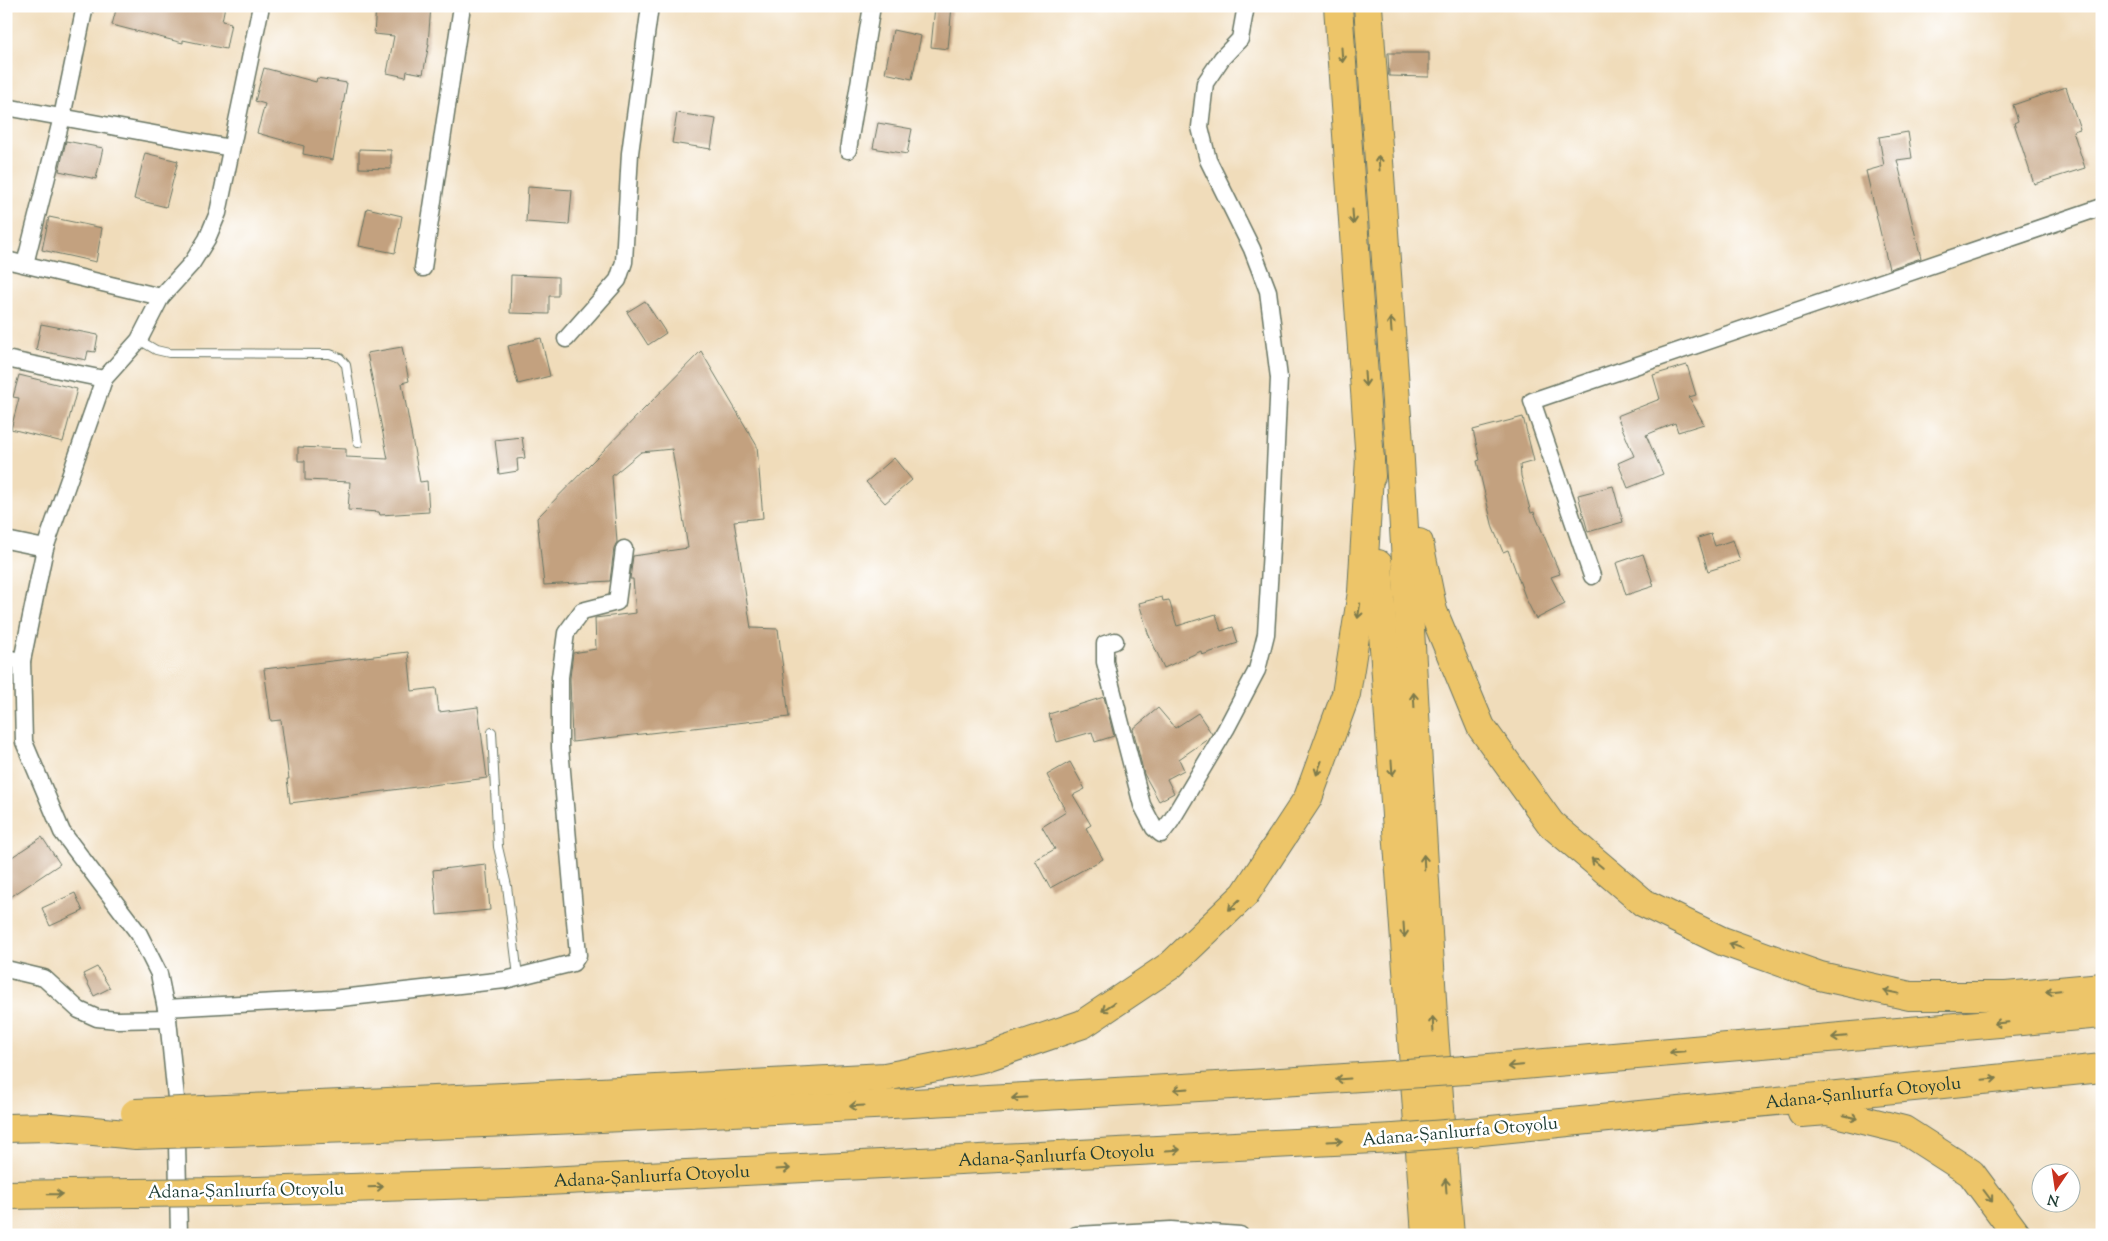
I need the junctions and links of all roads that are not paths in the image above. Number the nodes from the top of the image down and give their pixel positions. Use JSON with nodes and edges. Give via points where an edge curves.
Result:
{"nodes":[{"id":1,"x":85,"y":6,"type":"edge"},
{"id":2,"x":261,"y":6,"type":"edge"},
{"id":3,"x":462,"y":6,"type":"edge"},
{"id":4,"x":650,"y":6,"type":"edge"},
{"id":5,"x":872,"y":6,"type":"edge"},
{"id":6,"x":1246,"y":6,"type":"edge"},
{"id":7,"x":1338,"y":6,"type":"edge"},
{"id":8,"x":1368,"y":6,"type":"edge"},
{"id":9,"x":6,"y":107,"type":"edge"},
{"id":10,"x":62,"y":117,"type":"junction"},
{"id":11,"x":231,"y":148,"type":"junction"},
{"id":12,"x":848,"y":150,"type":"dead end"},
{"id":13,"x":2102,"y":207,"type":"edge"},
{"id":14,"x":6,"y":260,"type":"edge"},
{"id":15,"x":25,"y":264,"type":"junction"},
{"id":16,"x":423,"y":268,"type":"dead end"},
{"id":17,"x":161,"y":297,"type":"junction"},
{"id":18,"x":566,"y":339,"type":"dead end"},
{"id":19,"x":139,"y":340,"type":"junction"},
{"id":20,"x":6,"y":359,"type":"edge"},
{"id":21,"x":104,"y":378,"type":"junction"},
{"id":22,"x":358,"y":443,"type":"dead end"},
{"id":23,"x":1399,"y":444,"type":"junction"},
{"id":24,"x":1370,"y":458,"type":"junction"},
{"id":25,"x":6,"y":540,"type":"edge"},
{"id":26,"x":45,"y":548,"type":"junction"},
{"id":27,"x":624,"y":549,"type":"dead end"},
{"id":28,"x":1592,"y":576,"type":"dead end"},
{"id":29,"x":1115,"y":641,"type":"dead end"},
{"id":30,"x":14,"y":659,"type":"edge"},
{"id":31,"x":492,"y":732,"type":"dead end"},
{"id":32,"x":6,"y":969,"type":"edge"},
{"id":33,"x":518,"y":976,"type":"junction"},
{"id":34,"x":2102,"y":986,"type":"edge"},
{"id":35,"x":167,"y":1014,"type":"junction"},
{"id":36,"x":2102,"y":1014,"type":"edge"},
{"id":37,"x":2102,"y":1068,"type":"edge"},
{"id":38,"x":227,"y":1120,"type":"junction"},
{"id":39,"x":6,"y":1128,"type":"edge"},
{"id":40,"x":1471,"y":1132,"type":"junction"},
{"id":41,"x":6,"y":1195,"type":"edge"},
{"id":42,"x":1168,"y":1232,"type":"edge"},
{"id":43,"x":179,"y":1235,"type":"edge"},
{"id":44,"x":1076,"y":1235,"type":"edge"},
{"id":45,"x":1240,"y":1235,"type":"edge"},
{"id":46,"x":1426,"y":1235,"type":"edge"},
{"id":47,"x":1450,"y":1235,"type":"edge"},
{"id":48,"x":2017,"y":1235,"type":"edge"}],
"edges":[{"from":1,"to":10,"type":"street"},
{"from":2,"to":11,"type":"street"},
{"from":3,"to":16,"type":"street"},
{"from":4,"to":18,"type":"street","via":[[630,153],[624,262],[618,280]]},
{"from":5,"to":12,"type":"street"},
{"from":6,"to":29,"type":"street","via":[[1240,39],[1205,83],[1200,127],[1208,160],[1252,249],[1268,291],[1279,378],[1266,634],[1257,670],[1226,729],[1161,834],[1154,828],[1142,805],[1105,662],[1105,644]]},
{"from":7,"to":24,"type":"highway","one_way":true},
{"from":23,"to":8,"type":"highway","one_way":true},
{"from":9,"to":10,"type":"street"},
{"from":10,"to":11,"type":"street"},
{"from":10,"to":15,"type":"street"},
{"from":11,"to":17,"type":"street","via":[[218,213],[207,239],[192,264]]},
{"from":13,"to":28,"type":"street","via":[[1532,400]]},
{"from":14,"to":15,"type":"street"},
{"from":15,"to":17,"type":"street"},
{"from":17,"to":19,"type":"street"},
{"from":19,"to":21,"type":"street"},
{"from":19,"to":22,"type":"lane","via":[[156,350],[170,353],[335,356],[346,365]]},
{"from":20,"to":21,"type":"street"},
{"from":21,"to":26,"type":"street"},
{"from":34,"to":23,"type":"highway","one_way":true,"via":[[2006,996],[1910,996],[1793,967],[1722,942],[1644,903],[1550,824],[1482,727],[1432,611]]},
{"from":47,"to":23,"type":"highway","one_way":true,"via":[[1434,1033]]},
{"from":24,"to":38,"type":"highway","one_way":true,"via":[[1362,592],[1346,694],[1308,798],[1245,894],[1171,965],[1083,1024],[983,1058],[884,1077],[504,1097]]},
{"from":24,"to":46,"type":"highway","one_way":true},
{"from":25,"to":26,"type":"street"},
{"from":26,"to":30,"type":"street"},
{"from":27,"to":33,"type":"street","via":[[617,602],[582,611],[566,633],[560,678],[560,748],[578,955],[573,963]]},
{"from":30,"to":35,"type":"street","via":[[24,742],[62,832],[139,934],[159,974]]},
{"from":31,"to":33,"type":"lane","via":[[498,838]]},
{"from":32,"to":35,"type":"street","via":[[44,978],[79,1010],[97,1018],[117,1020]]},
{"from":33,"to":35,"type":"street","via":[[505,980]]},
{"from":35,"to":43,"type":"street","via":[[176,1098]]},
{"from":36,"to":38,"type":"highway","one_way":true,"bridge":true,"via":[[1392,1076],[1086,1095],[534,1122]]},
{"from":40,"to":37,"type":"highway","name":"Adana-Şanlıurfa Otoyolu","one_way":true},
{"from":38,"to":39,"type":"highway","bridge":true},
{"from":41,"to":40,"type":"highway","name":"Adana-Şanlıurfa Otoyolu","one_way":true,"bridge":true,"via":[[506,1183]]},
{"from":40,"to":48,"type":"highway","one_way":true,"via":[[1827,1111],[1904,1130],[1970,1173]]},
{"from":42,"to":44,"type":"street"},
{"from":42,"to":45,"type":"street"}]}
